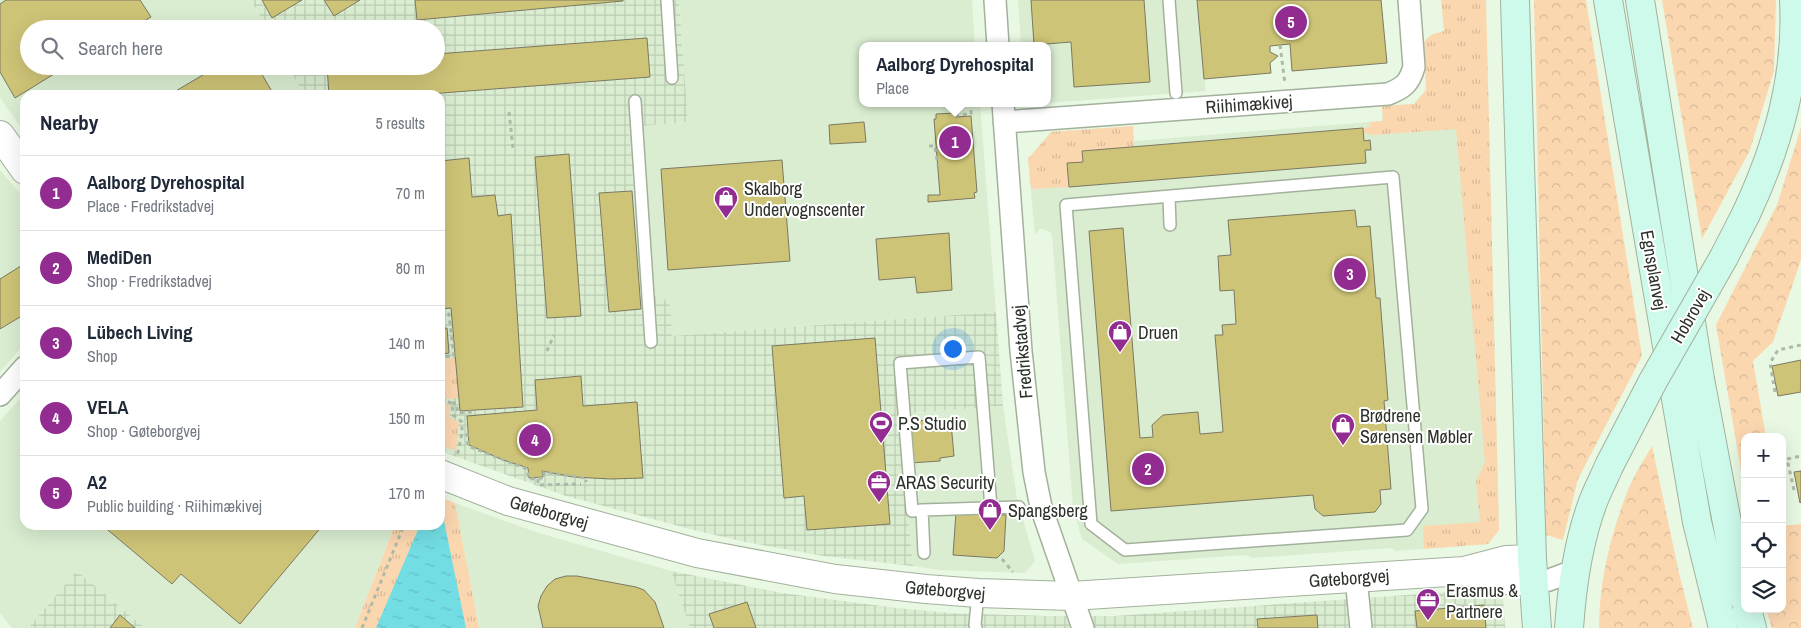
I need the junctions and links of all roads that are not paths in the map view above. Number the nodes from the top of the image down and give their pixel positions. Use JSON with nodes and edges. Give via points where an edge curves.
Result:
{"nodes":[{"id":1,"x":667,"y":0,"type":"edge"},
{"id":2,"x":995,"y":0,"type":"edge"},
{"id":3,"x":1169,"y":0,"type":"edge"},
{"id":4,"x":1409,"y":0,"type":"edge"},
{"id":5,"x":1514,"y":0,"type":"edge"},
{"id":6,"x":1608,"y":0,"type":"edge"},
{"id":7,"x":1640,"y":0,"type":"edge"},
{"id":8,"x":1794,"y":0,"type":"edge"},
{"id":9,"x":998,"y":42,"type":"edge"},
{"id":10,"x":672,"y":78,"type":"dead end"},
{"id":11,"x":1176,"y":93,"type":"dead end"},
{"id":12,"x":635,"y":101,"type":"dead end"},
{"id":13,"x":1003,"y":113,"type":"edge"},
{"id":14,"x":0,"y":135,"type":"edge"},
{"id":15,"x":20,"y":163,"type":"edge"},
{"id":16,"x":1169,"y":196,"type":"junction"},
{"id":17,"x":1170,"y":224,"type":"dead end"},
{"id":18,"x":651,"y":342,"type":"dead end"},
{"id":19,"x":20,"y":373,"type":"edge"},
{"id":20,"x":0,"y":395,"type":"edge"},
{"id":21,"x":446,"y":477,"type":"edge"},
{"id":22,"x":1020,"y":507,"type":"dead end"},
{"id":23,"x":991,"y":508,"type":"junction"},
{"id":24,"x":922,"y":510,"type":"junction"},
{"id":25,"x":924,"y":553,"type":"dead end"},
{"id":26,"x":1576,"y":570,"type":"junction"},
{"id":27,"x":1538,"y":574,"type":"junction"},
{"id":28,"x":1356,"y":578,"type":"junction"},
{"id":29,"x":1741,"y":586,"type":"edge"},
{"id":30,"x":978,"y":593,"type":"junction"},
{"id":31,"x":1071,"y":596,"type":"junction"},
{"id":32,"x":1748,"y":613,"type":"edge"},
{"id":33,"x":976,"y":628,"type":"edge"},
{"id":34,"x":1083,"y":628,"type":"edge"},
{"id":35,"x":1361,"y":628,"type":"edge"},
{"id":36,"x":1537,"y":628,"type":"edge"},
{"id":37,"x":1553,"y":628,"type":"edge"},
{"id":38,"x":1569,"y":628,"type":"edge"},
{"id":39,"x":1723,"y":628,"type":"edge"},
{"id":40,"x":1752,"y":628,"type":"edge"}],
"edges":[{"from":1,"to":10,"type":"lane"},
{"from":2,"to":9,"type":"street"},
{"from":3,"to":11,"type":"lane"},
{"from":4,"to":13,"type":"street","name":"Riihimækivej","via":[[1414,67],[1401,89],[1388,94],[1286,102]]},
{"from":5,"to":27,"type":"main road"},
{"from":6,"to":39,"type":"main road","name":"Egnsplanvej","via":[[1698,522]]},
{"from":7,"to":29,"type":"main road","name":"Egnsplanvej","via":[[1700,379]]},
{"from":8,"to":26,"type":"main road","name":"Hobrovej","bridge":true,"via":[[1794,47],[1785,103],[1767,167],[1724,257],[1653,381],[1610,466],[1583,532]]},
{"from":12,"to":18,"type":"lane"},
{"from":13,"to":31,"type":"street","name":"Fredrikstadvej","via":[[1021,351],[1034,472],[1041,507]]},
{"from":14,"to":15,"type":"street"},
{"from":16,"to":16,"type":"lane","via":[[1393,177],[1422,509],[1407,530],[1125,550],[1091,524],[1066,205]]},
{"from":16,"to":17,"type":"lane"},
{"from":19,"to":20,"type":"street"},
{"from":21,"to":30,"type":"street","name":"Gøteborgvej","via":[[508,501],[697,553],[835,579]]},
{"from":22,"to":23,"type":"lane"},
{"from":23,"to":24,"type":"lane"},
{"from":23,"to":24,"type":"lane","via":[[979,357],[900,363],[912,511]]},
{"from":24,"to":25,"type":"lane"},
{"from":26,"to":27,"type":"street"},
{"from":26,"to":38,"type":"main road","name":"Hobrovej"},
{"from":27,"to":28,"type":"street","name":"Gøteborgvej","via":[[1506,560],[1464,571]]},
{"from":27,"to":36,"type":"main road"},
{"from":27,"to":37,"type":"main road"},
{"from":28,"to":31,"type":"street","name":"Gøteborgvej"},
{"from":28,"to":35,"type":"street"},
{"from":30,"to":31,"type":"street","name":"Gøteborgvej"},
{"from":30,"to":33,"type":"lane"},
{"from":31,"to":34,"type":"street","name":"Fredrikstadvej"},
{"from":32,"to":40,"type":"main road"}]}
